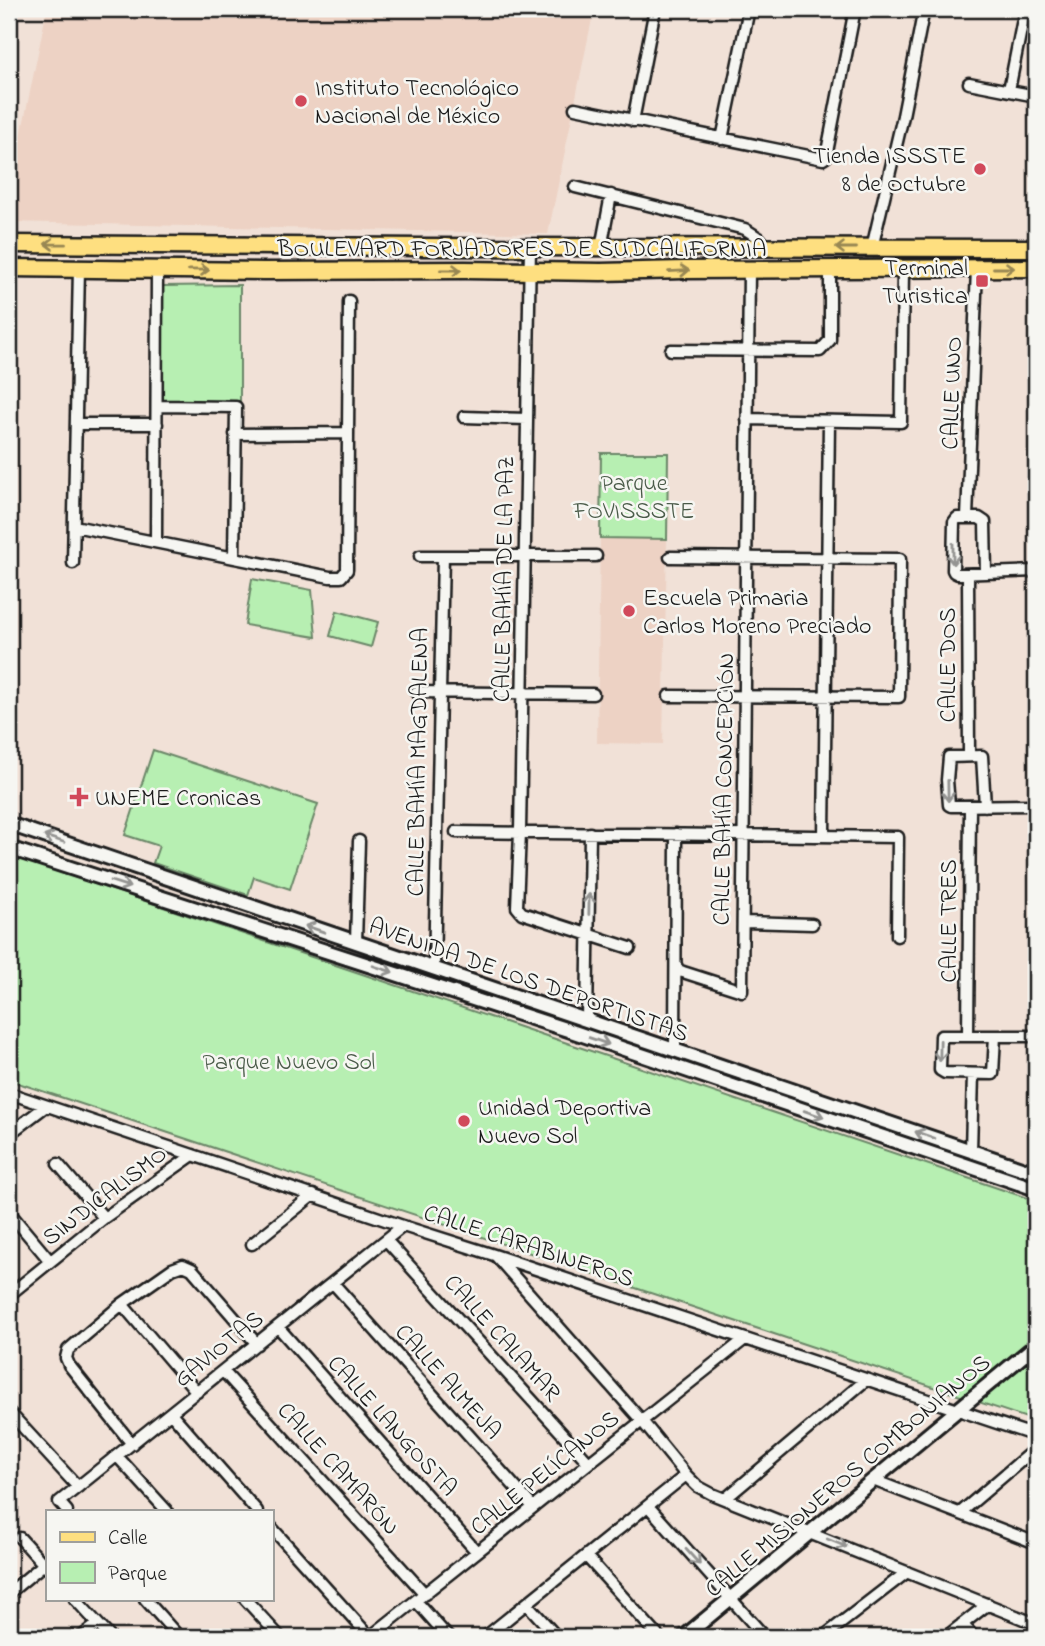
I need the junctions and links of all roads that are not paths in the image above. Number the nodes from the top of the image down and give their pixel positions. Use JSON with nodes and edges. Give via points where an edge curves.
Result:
{"nodes":[{"id":1,"x":655,"y":9,"type":"edge"},
{"id":2,"x":749,"y":9,"type":"edge"},
{"id":3,"x":855,"y":9,"type":"edge"},
{"id":4,"x":925,"y":9,"type":"edge"},
{"id":5,"x":1025,"y":9,"type":"edge"},
{"id":6,"x":969,"y":83,"type":"dead end"},
{"id":7,"x":1009,"y":90,"type":"junction"},
{"id":8,"x":1036,"y":96,"type":"edge"},
{"id":9,"x":575,"y":108,"type":"dead end"},
{"id":10,"x":633,"y":121,"type":"junction"},
{"id":11,"x":722,"y":139,"type":"junction"},
{"id":12,"x":575,"y":187,"type":"dead end"},
{"id":13,"x":611,"y":195,"type":"junction"},
{"id":14,"x":9,"y":244,"type":"edge"},
{"id":15,"x":104,"y":245,"type":"junction"},
{"id":16,"x":530,"y":247,"type":"junction"},
{"id":17,"x":601,"y":248,"type":"junction"},
{"id":18,"x":768,"y":248,"type":"junction"},
{"id":19,"x":872,"y":248,"type":"junction"},
{"id":20,"x":1036,"y":248,"type":"edge"},
{"id":21,"x":9,"y":268,"type":"edge"},
{"id":22,"x":79,"y":268,"type":"junction"},
{"id":23,"x":1036,"y":268,"type":"edge"},
{"id":24,"x":103,"y":269,"type":"junction"},
{"id":25,"x":903,"y":269,"type":"junction"},
{"id":26,"x":977,"y":269,"type":"junction"},
{"id":27,"x":157,"y":270,"type":"junction"},
{"id":28,"x":749,"y":270,"type":"junction"},
{"id":29,"x":830,"y":270,"type":"junction"},
{"id":30,"x":529,"y":271,"type":"junction"},
{"id":31,"x":349,"y":301,"type":"dead end"},
{"id":32,"x":671,"y":350,"type":"dead end"},
{"id":33,"x":748,"y":350,"type":"junction"},
{"id":34,"x":157,"y":406,"type":"junction"},
{"id":35,"x":464,"y":417,"type":"dead end"},
{"id":36,"x":527,"y":419,"type":"junction"},
{"id":37,"x":747,"y":419,"type":"junction"},
{"id":38,"x":829,"y":421,"type":"junction"},
{"id":39,"x":76,"y":424,"type":"junction"},
{"id":40,"x":157,"y":424,"type":"junction"},
{"id":41,"x":348,"y":433,"type":"junction"},
{"id":42,"x":235,"y":434,"type":"junction"},
{"id":43,"x":967,"y":518,"type":"junction"},
{"id":44,"x":74,"y":526,"type":"junction"},
{"id":45,"x":156,"y":542,"type":"junction"},
{"id":46,"x":420,"y":556,"type":"dead end"},
{"id":47,"x":443,"y":556,"type":"junction"},
{"id":48,"x":525,"y":556,"type":"junction"},
{"id":49,"x":596,"y":556,"type":"dead end"},
{"id":50,"x":670,"y":557,"type":"dead end"},
{"id":51,"x":234,"y":558,"type":"junction"},
{"id":52,"x":746,"y":558,"type":"junction"},
{"id":53,"x":827,"y":559,"type":"junction"},
{"id":54,"x":73,"y":563,"type":"dead end"},
{"id":55,"x":1036,"y":571,"type":"edge"},
{"id":56,"x":986,"y":573,"type":"junction"},
{"id":57,"x":968,"y":574,"type":"junction"},
{"id":58,"x":416,"y":692,"type":"dead end"},
{"id":59,"x":440,"y":692,"type":"junction"},
{"id":60,"x":522,"y":693,"type":"junction"},
{"id":61,"x":593,"y":694,"type":"dead end"},
{"id":62,"x":669,"y":696,"type":"dead end"},
{"id":63,"x":745,"y":696,"type":"junction"},
{"id":64,"x":825,"y":697,"type":"junction"},
{"id":65,"x":969,"y":755,"type":"junction"},
{"id":66,"x":970,"y":806,"type":"junction"},
{"id":67,"x":985,"y":806,"type":"junction"},
{"id":68,"x":1036,"y":806,"type":"edge"},
{"id":69,"x":9,"y":824,"type":"edge"},
{"id":70,"x":456,"y":832,"type":"dead end"},
{"id":71,"x":520,"y":832,"type":"junction"},
{"id":72,"x":590,"y":833,"type":"junction"},
{"id":73,"x":676,"y":834,"type":"junction"},
{"id":74,"x":743,"y":835,"type":"junction"},
{"id":75,"x":824,"y":836,"type":"junction"},
{"id":76,"x":359,"y":841,"type":"dead end"},
{"id":77,"x":9,"y":848,"type":"edge"},
{"id":78,"x":89,"y":851,"type":"junction"},
{"id":79,"x":83,"y":873,"type":"junction"},
{"id":80,"x":286,"y":919,"type":"junction"},
{"id":81,"x":743,"y":922,"type":"junction"},
{"id":82,"x":812,"y":924,"type":"dead end"},
{"id":83,"x":589,"y":935,"type":"junction"},
{"id":84,"x":281,"y":936,"type":"junction"},
{"id":85,"x":897,"y":936,"type":"dead end"},
{"id":86,"x":356,"y":942,"type":"junction"},
{"id":87,"x":629,"y":948,"type":"dead end"},
{"id":88,"x":676,"y":965,"type":"junction"},
{"id":89,"x":433,"y":969,"type":"junction"},
{"id":90,"x":587,"y":1021,"type":"junction"},
{"id":91,"x":968,"y":1036,"type":"junction"},
{"id":92,"x":995,"y":1036,"type":"junction"},
{"id":93,"x":1036,"y":1036,"type":"edge"},
{"id":94,"x":675,"y":1051,"type":"junction"},
{"id":95,"x":706,"y":1061,"type":"junction"},
{"id":96,"x":973,"y":1074,"type":"junction"},
{"id":97,"x":701,"y":1076,"type":"junction"},
{"id":98,"x":9,"y":1093,"type":"edge"},
{"id":99,"x":46,"y":1105,"type":"junction"},
{"id":100,"x":9,"y":1134,"type":"edge"},
{"id":101,"x":971,"y":1151,"type":"junction"},
{"id":102,"x":193,"y":1155,"type":"junction"},
{"id":103,"x":58,"y":1164,"type":"dead end"},
{"id":104,"x":1036,"y":1173,"type":"edge"},
{"id":105,"x":1036,"y":1189,"type":"edge"},
{"id":106,"x":313,"y":1195,"type":"junction"},
{"id":107,"x":9,"y":1212,"type":"edge"},
{"id":108,"x":104,"y":1218,"type":"junction"},
{"id":109,"x":404,"y":1226,"type":"junction"},
{"id":110,"x":386,"y":1240,"type":"junction"},
{"id":111,"x":253,"y":1244,"type":"dead end"},
{"id":112,"x":494,"y":1255,"type":"junction"},
{"id":113,"x":50,"y":1261,"type":"junction"},
{"id":114,"x":333,"y":1283,"type":"junction"},
{"id":115,"x":9,"y":1295,"type":"edge"},
{"id":116,"x":122,"y":1304,"type":"junction"},
{"id":117,"x":278,"y":1327,"type":"junction"},
{"id":118,"x":745,"y":1339,"type":"junction"},
{"id":119,"x":257,"y":1344,"type":"junction"},
{"id":120,"x":1036,"y":1345,"type":"edge"},
{"id":121,"x":223,"y":1371,"type":"junction"},
{"id":122,"x":866,"y":1380,"type":"junction"},
{"id":123,"x":197,"y":1392,"type":"junction"},
{"id":124,"x":958,"y":1410,"type":"junction"},
{"id":125,"x":9,"y":1412,"type":"edge"},
{"id":126,"x":171,"y":1413,"type":"junction"},
{"id":127,"x":642,"y":1420,"type":"junction"},
{"id":128,"x":1036,"y":1436,"type":"edge"},
{"id":129,"x":132,"y":1444,"type":"junction"},
{"id":130,"x":1036,"y":1448,"type":"edge"},
{"id":131,"x":117,"y":1456,"type":"junction"},
{"id":132,"x":589,"y":1463,"type":"junction"},
{"id":133,"x":686,"y":1475,"type":"junction"},
{"id":134,"x":873,"y":1480,"type":"junction"},
{"id":135,"x":78,"y":1487,"type":"junction"},
{"id":136,"x":725,"y":1499,"type":"junction"},
{"id":137,"x":648,"y":1506,"type":"junction"},
{"id":138,"x":533,"y":1507,"type":"junction"},
{"id":139,"x":66,"y":1510,"type":"edge"},
{"id":140,"x":166,"y":1510,"type":"edge"},
{"id":141,"x":256,"y":1510,"type":"edge"},
{"id":142,"x":960,"y":1513,"type":"junction"},
{"id":143,"x":273,"y":1529,"type":"edge"},
{"id":144,"x":811,"y":1533,"type":"junction"},
{"id":145,"x":20,"y":1538,"type":"dead end"},
{"id":146,"x":1036,"y":1543,"type":"edge"},
{"id":147,"x":477,"y":1552,"type":"junction"},
{"id":148,"x":586,"y":1556,"type":"junction"},
{"id":149,"x":45,"y":1566,"type":"edge"},
{"id":150,"x":907,"y":1572,"type":"junction"},
{"id":151,"x":9,"y":1593,"type":"edge"},
{"id":152,"x":425,"y":1594,"type":"junction"},
{"id":153,"x":76,"y":1600,"type":"edge"},
{"id":154,"x":146,"y":1600,"type":"edge"},
{"id":155,"x":246,"y":1600,"type":"edge"},
{"id":156,"x":732,"y":1600,"type":"junction"},
{"id":157,"x":416,"y":1601,"type":"junction"},
{"id":158,"x":527,"y":1604,"type":"junction"},
{"id":159,"x":988,"y":1604,"type":"junction"},
{"id":160,"x":98,"y":1624,"type":"junction"},
{"id":161,"x":962,"y":1624,"type":"junction"},
{"id":162,"x":1036,"y":1624,"type":"edge"},
{"id":163,"x":81,"y":1637,"type":"edge"},
{"id":164,"x":110,"y":1637,"type":"edge"},
{"id":165,"x":179,"y":1637,"type":"edge"},
{"id":166,"x":280,"y":1637,"type":"edge"},
{"id":167,"x":370,"y":1637,"type":"edge"},
{"id":168,"x":448,"y":1637,"type":"edge"},
{"id":169,"x":485,"y":1637,"type":"edge"},
{"id":170,"x":557,"y":1637,"type":"edge"},
{"id":171,"x":659,"y":1637,"type":"edge"},
{"id":172,"x":684,"y":1637,"type":"edge"},
{"id":173,"x":765,"y":1637,"type":"edge"},
{"id":174,"x":823,"y":1637,"type":"edge"},
{"id":175,"x":946,"y":1637,"type":"edge"},
{"id":176,"x":974,"y":1637,"type":"edge"}],
"edges":[{"from":1,"to":10,"type":"street"},
{"from":2,"to":11,"type":"street"},
{"from":3,"to":11,"type":"street","via":[[827,157]]},
{"from":4,"to":19,"type":"street"},
{"from":5,"to":7,"type":"street"},
{"from":6,"to":7,"type":"street"},
{"from":7,"to":8,"type":"street"},
{"from":9,"to":10,"type":"street"},
{"from":10,"to":11,"type":"street"},
{"from":12,"to":13,"type":"street"},
{"from":13,"to":17,"type":"street"},
{"from":13,"to":18,"type":"street","via":[[745,229]]},
{"from":15,"to":14,"type":"main road","name":"BOULEVARD FORJADORES DE SUDCALIFORNIA","one_way":true},
{"from":15,"to":16,"type":"main road","name":"BOULEVARD FORJADORES DE SUDCALIFORNIA"},
{"from":15,"to":24,"type":"main road"},
{"from":16,"to":17,"type":"main road","name":"BOULEVARD FORJADORES DE SUDCALIFORNIA"},
{"from":16,"to":30,"type":"street","name":"CALLE BAHÍA DE LA PAZ"},
{"from":17,"to":18,"type":"main road","name":"BOULEVARD FORJADORES DE SUDCALIFORNIA"},
{"from":19,"to":18,"type":"main road","name":"BOULEVARD FORJADORES DE SUDCALIFORNIA","one_way":true},
{"from":19,"to":20,"type":"main road","name":"BOULEVARD FORJADORES DE SUDCALIFORNIA"},
{"from":21,"to":22,"type":"main road","name":"BOULEVARD FORJADORES DE SUDCALIFORNIA"},
{"from":22,"to":24,"type":"main road","name":"BOULEVARD FORJADORES DE SUDCALIFORNIA"},
{"from":22,"to":39,"type":"street"},
{"from":26,"to":23,"type":"main road","name":"BOULEVARD FORJADORES DE SUDCALIFORNIA","one_way":true},
{"from":24,"to":27,"type":"main road","name":"BOULEVARD FORJADORES DE SUDCALIFORNIA"},
{"from":25,"to":26,"type":"main road","name":"BOULEVARD FORJADORES DE SUDCALIFORNIA"},
{"from":25,"to":29,"type":"main road","name":"BOULEVARD FORJADORES DE SUDCALIFORNIA"},
{"from":25,"to":38,"type":"street","via":[[901,422]]},
{"from":26,"to":43,"type":"street","name":"CALLE UNO"},
{"from":27,"to":30,"type":"main road","name":"BOULEVARD FORJADORES DE SUDCALIFORNIA","one_way":true},
{"from":27,"to":34,"type":"street"},
{"from":28,"to":29,"type":"main road","name":"BOULEVARD FORJADORES DE SUDCALIFORNIA"},
{"from":30,"to":28,"type":"main road","name":"BOULEVARD FORJADORES DE SUDCALIFORNIA","one_way":true},
{"from":28,"to":33,"type":"street","name":"CALLE BAHÍA CONCEPCIÓN"},
{"from":29,"to":33,"type":"street","via":[[830,340],[820,351]]},
{"from":30,"to":36,"type":"street","name":"CALLE BAHÍA DE LA PAZ"},
{"from":31,"to":41,"type":"street"},
{"from":32,"to":33,"type":"street"},
{"from":33,"to":37,"type":"street","name":"CALLE BAHÍA CONCEPCIÓN"},
{"from":34,"to":40,"type":"street"},
{"from":34,"to":42,"type":"street","via":[[236,407]]},
{"from":35,"to":36,"type":"street"},
{"from":36,"to":48,"type":"street","name":"CALLE BAHÍA DE LA PAZ"},
{"from":37,"to":38,"type":"street"},
{"from":37,"to":52,"type":"street","name":"CALLE BAHÍA CONCEPCIÓN"},
{"from":38,"to":53,"type":"street"},
{"from":39,"to":40,"type":"street"},
{"from":39,"to":44,"type":"street"},
{"from":40,"to":45,"type":"street"},
{"from":41,"to":42,"type":"street"},
{"from":41,"to":51,"type":"street","via":[[347,570],[341,577]]},
{"from":42,"to":51,"type":"street"},
{"from":43,"to":56,"type":"street","via":[[985,522]]},
{"from":43,"to":57,"type":"street","one_way":true,"via":[[954,522],[953,570]]},
{"from":44,"to":45,"type":"street"},
{"from":44,"to":54,"type":"street"},
{"from":45,"to":51,"type":"street"},
{"from":46,"to":47,"type":"street"},
{"from":47,"to":48,"type":"street"},
{"from":47,"to":59,"type":"street","name":"CALLE BAHÍA MAGDALENA"},
{"from":48,"to":49,"type":"street"},
{"from":48,"to":60,"type":"street","name":"CALLE BAHÍA DE LA PAZ"},
{"from":50,"to":52,"type":"street"},
{"from":52,"to":53,"type":"street"},
{"from":52,"to":63,"type":"street","name":"CALLE BAHÍA CONCEPCIÓN"},
{"from":53,"to":64,"type":"street"},
{"from":53,"to":64,"type":"street","via":[[900,559],[899,698]]},
{"from":55,"to":56,"type":"street"},
{"from":56,"to":57,"type":"street"},
{"from":57,"to":65,"type":"street","name":"CALLE DOS"},
{"from":58,"to":59,"type":"street"},
{"from":59,"to":60,"type":"street"},
{"from":59,"to":89,"type":"street","name":"CALLE BAHÍA MAGDALENA"},
{"from":60,"to":61,"type":"street"},
{"from":60,"to":71,"type":"street","name":"CALLE BAHÍA DE LA PAZ"},
{"from":62,"to":63,"type":"street"},
{"from":63,"to":64,"type":"street"},
{"from":63,"to":74,"type":"street","name":"CALLE BAHÍA CONCEPCIÓN"},
{"from":64,"to":75,"type":"street"},
{"from":65,"to":66,"type":"street","one_way":true,"via":[[949,757],[948,803]]},
{"from":65,"to":67,"type":"street","via":[[983,758]]},
{"from":66,"to":67,"type":"street"},
{"from":66,"to":91,"type":"street","name":"CALLE TRES"},
{"from":67,"to":68,"type":"street"},
{"from":78,"to":69,"type":"street","name":"AVENIDA DE LOS DEPORTISTAS","one_way":true},
{"from":70,"to":71,"type":"street"},
{"from":71,"to":72,"type":"street"},
{"from":71,"to":83,"type":"street","name":"CALLE BAHÍA DE LA PAZ","via":[[519,911]]},
{"from":72,"to":73,"type":"street"},
{"from":83,"to":72,"type":"street","one_way":true},
{"from":73,"to":74,"type":"street"},
{"from":73,"to":88,"type":"street"},
{"from":74,"to":75,"type":"street"},
{"from":74,"to":81,"type":"street","name":"CALLE BAHÍA CONCEPCIÓN"},
{"from":75,"to":85,"type":"street","via":[[898,837]]},
{"from":76,"to":86,"type":"street"},
{"from":77,"to":79,"type":"street","name":"AVENIDA DE LOS DEPORTISTAS"},
{"from":78,"to":79,"type":"street"},
{"from":78,"to":80,"type":"street","name":"AVENIDA DE LOS DEPORTISTAS"},
{"from":79,"to":84,"type":"street","name":"AVENIDA DE LOS DEPORTISTAS","one_way":true},
{"from":80,"to":84,"type":"street"},
{"from":86,"to":80,"type":"street","name":"AVENIDA DE LOS DEPORTISTAS","one_way":true},
{"from":81,"to":82,"type":"street"},
{"from":81,"to":88,"type":"street","name":"CALLE BAHÍA CONCEPCIÓN","via":[[742,990],[682,972]]},
{"from":83,"to":87,"type":"street"},
{"from":83,"to":90,"type":"street"},
{"from":84,"to":97,"type":"street","name":"AVENIDA DE LOS DEPORTISTAS","one_way":true},
{"from":86,"to":89,"type":"street","name":"AVENIDA DE LOS DEPORTISTAS"},
{"from":88,"to":94,"type":"street"},
{"from":89,"to":90,"type":"street","name":"AVENIDA DE LOS DEPORTISTAS"},
{"from":90,"to":94,"type":"street","name":"AVENIDA DE LOS DEPORTISTAS"},
{"from":91,"to":92,"type":"street"},
{"from":91,"to":96,"type":"street","one_way":true,"via":[[941,1036],[940,1070]]},
{"from":92,"to":93,"type":"street"},
{"from":92,"to":96,"type":"street","via":[[993,1074]]},
{"from":94,"to":95,"type":"street","name":"AVENIDA DE LOS DEPORTISTAS"},
{"from":95,"to":97,"type":"street"},
{"from":101,"to":95,"type":"street","name":"AVENIDA DE LOS DEPORTISTAS","one_way":true},
{"from":96,"to":101,"type":"street"},
{"from":97,"to":105,"type":"street","name":"AVENIDA DE LOS DEPORTISTAS","one_way":true},
{"from":98,"to":99,"type":"street","name":"CALLE CARABINEROS"},
{"from":99,"to":100,"type":"street"},
{"from":99,"to":102,"type":"street","name":"CALLE CARABINEROS"},
{"from":101,"to":104,"type":"street","name":"AVENIDA DE LOS DEPORTISTAS"},
{"from":102,"to":106,"type":"street","name":"CALLE CARABINEROS"},
{"from":102,"to":108,"type":"street","name":"SINDICALISMO"},
{"from":103,"to":108,"type":"street"},
{"from":106,"to":109,"type":"street","name":"CALLE CARABINEROS"},
{"from":106,"to":111,"type":"street"},
{"from":107,"to":113,"type":"street"},
{"from":108,"to":113,"type":"street","name":"SINDICALISMO"},
{"from":109,"to":110,"type":"street","name":"GAVIOTAS"},
{"from":109,"to":112,"type":"street","name":"CALLE CARABINEROS"},
{"from":110,"to":114,"type":"street","name":"GAVIOTAS"},
{"from":110,"to":132,"type":"street","name":"CALLE CALAMAR"},
{"from":112,"to":118,"type":"street","name":"CALLE CARABINEROS"},
{"from":112,"to":127,"type":"street"},
{"from":113,"to":115,"type":"street","name":"SINDICALISMO"},
{"from":114,"to":117,"type":"street","name":"GAVIOTAS"},
{"from":114,"to":138,"type":"street","name":"CALLE ALMEJA"},
{"from":116,"to":119,"type":"street","via":[[183,1265],[192,1269]]},
{"from":116,"to":123,"type":"street"},
{"from":116,"to":129,"type":"street","via":[[68,1350],[66,1358]]},
{"from":117,"to":119,"type":"street","name":"GAVIOTAS"},
{"from":117,"to":147,"type":"street","name":"CALLE LANGOSTA"},
{"from":118,"to":122,"type":"street","name":"CALLE CARABINEROS"},
{"from":118,"to":127,"type":"street","name":"CALLE PELÍCANOS"},
{"from":119,"to":121,"type":"street","name":"GAVIOTAS"},
{"from":120,"to":124,"type":"street","name":"CALLE MISIONEROS COMBONIANOS"},
{"from":121,"to":123,"type":"street","name":"GAVIOTAS"},
{"from":121,"to":152,"type":"street","name":"CALLE CAMARÓN"},
{"from":122,"to":124,"type":"street","name":"CALLE CARABINEROS"},
{"from":122,"to":136,"type":"street"},
{"from":123,"to":126,"type":"street","name":"GAVIOTAS"},
{"from":124,"to":128,"type":"street","name":"CALLE CARABINEROS"},
{"from":124,"to":134,"type":"street","name":"CALLE MISIONEROS COMBONIANOS"},
{"from":125,"to":135,"type":"street"},
{"from":126,"to":129,"type":"street","name":"GAVIOTAS"},
{"from":126,"to":141,"type":"street"},
{"from":127,"to":132,"type":"street","name":"CALLE PELÍCANOS"},
{"from":127,"to":133,"type":"street"},
{"from":129,"to":131,"type":"street","name":"GAVIOTAS"},
{"from":130,"to":142,"type":"street"},
{"from":131,"to":135,"type":"street","name":"GAVIOTAS"},
{"from":131,"to":140,"type":"street"},
{"from":132,"to":138,"type":"street","name":"CALLE PELÍCANOS"},
{"from":133,"to":136,"type":"street","via":[[697,1486]]},
{"from":133,"to":137,"type":"street"},
{"from":134,"to":142,"type":"street"},
{"from":134,"to":144,"type":"street","name":"CALLE MISIONEROS COMBONIANOS"},
{"from":135,"to":139,"type":"street","name":"GAVIOTAS","via":[[59,1502]]},
{"from":136,"to":144,"type":"street"},
{"from":137,"to":148,"type":"street"},
{"from":137,"to":156,"type":"street","one_way":true},
{"from":138,"to":147,"type":"street","name":"CALLE PELÍCANOS"},
{"from":142,"to":146,"type":"street"},
{"from":143,"to":167,"type":"street"},
{"from":144,"to":150,"type":"street","one_way":true},
{"from":144,"to":156,"type":"street","name":"CALLE MISIONEROS COMBONIANOS"},
{"from":145,"to":149,"type":"street"},
{"from":147,"to":152,"type":"street","name":"CALLE PELÍCANOS"},
{"from":148,"to":158,"type":"street"},
{"from":148,"to":171,"type":"street"},
{"from":149,"to":151,"type":"street"},
{"from":150,"to":159,"type":"street"},
{"from":150,"to":174,"type":"street"},
{"from":152,"to":157,"type":"street","name":"CALLE PELÍCANOS"},
{"from":153,"to":160,"type":"street"},
{"from":154,"to":165,"type":"street"},
{"from":155,"to":166,"type":"street"},
{"from":156,"to":172,"type":"street","name":"CALLE MISIONEROS COMBONIANOS"},
{"from":156,"to":173,"type":"street"},
{"from":157,"to":167,"type":"street","name":"CALLE PELÍCANOS"},
{"from":157,"to":168,"type":"street"},
{"from":158,"to":169,"type":"street"},
{"from":158,"to":170,"type":"street"},
{"from":159,"to":161,"type":"street"},
{"from":159,"to":162,"type":"street"},
{"from":160,"to":163,"type":"street"},
{"from":160,"to":164,"type":"street"},
{"from":161,"to":175,"type":"street"},
{"from":161,"to":176,"type":"street"}]}
